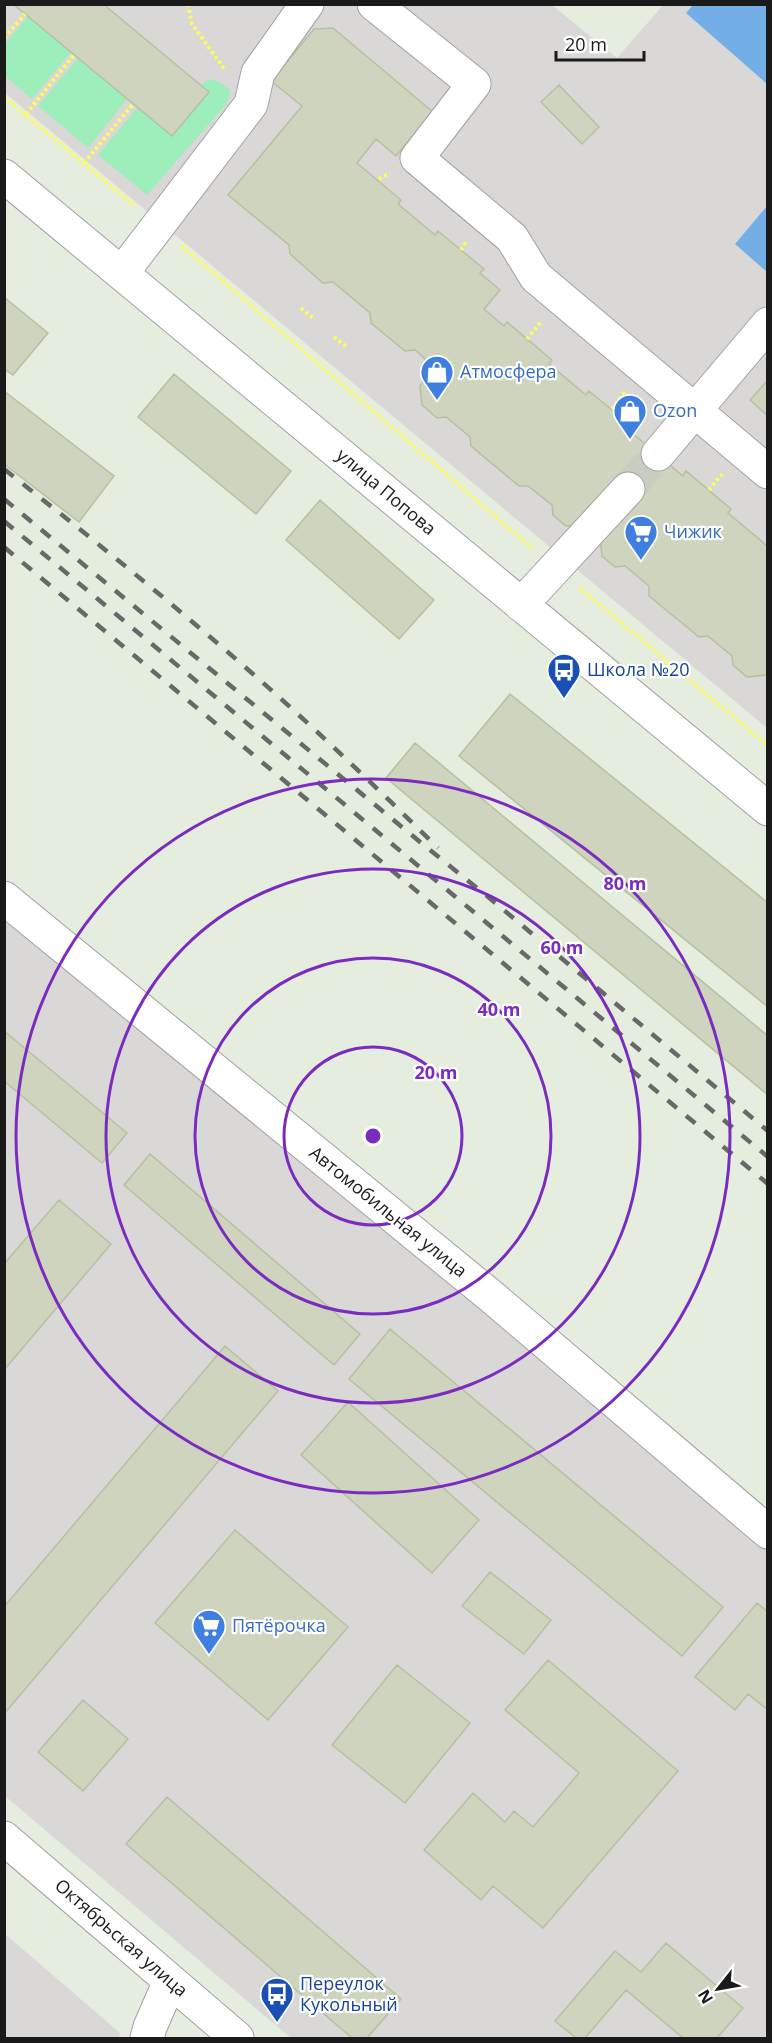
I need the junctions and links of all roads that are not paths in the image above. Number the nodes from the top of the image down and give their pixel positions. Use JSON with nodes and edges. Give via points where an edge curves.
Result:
{"nodes":[{"id":1,"x":307,"y":4,"type":"edge"},
{"id":2,"x":374,"y":4,"type":"edge"},
{"id":3,"x":4,"y":176,"type":"edge"},
{"id":4,"x":122,"y":273,"type":"junction"},
{"id":5,"x":768,"y":324,"type":"edge"},
{"id":6,"x":694,"y":411,"type":"junction"},
{"id":7,"x":658,"y":454,"type":"tunnel mouth"},
{"id":8,"x":768,"y":472,"type":"edge"},
{"id":9,"x":628,"y":489,"type":"tunnel mouth"},
{"id":10,"x":521,"y":605,"type":"junction"},
{"id":11,"x":768,"y":809,"type":"edge"},
{"id":12,"x":4,"y":898,"type":"edge"},
{"id":13,"x":768,"y":1532,"type":"edge"},
{"id":14,"x":4,"y":1838,"type":"edge"},
{"id":15,"x":170,"y":1981,"type":"junction"},
{"id":16,"x":147,"y":2038,"type":"edge"},
{"id":17,"x":237,"y":2038,"type":"edge"}],
"edges":[{"from":1,"to":4,"type":"street","via":[[258,73],[250,104]]},
{"from":2,"to":6,"type":"street","via":[[474,84],[417,158],[512,238],[536,277]]},
{"from":3,"to":4,"type":"street","name":"улица Попова"},
{"from":4,"to":10,"type":"street","name":"улица Попова"},
{"from":5,"to":6,"type":"street"},
{"from":6,"to":7,"type":"street"},
{"from":6,"to":8,"type":"street"},
{"from":9,"to":10,"type":"street"},
{"from":10,"to":11,"type":"street","name":"улица Попова"},
{"from":12,"to":13,"type":"street","name":"Автомобильная улица","via":[[492,1297]]},
{"from":14,"to":15,"type":"street","name":"Октябрьская улица"},
{"from":15,"to":16,"type":"street"},
{"from":15,"to":17,"type":"street","name":"Октябрьская улица"}]}
